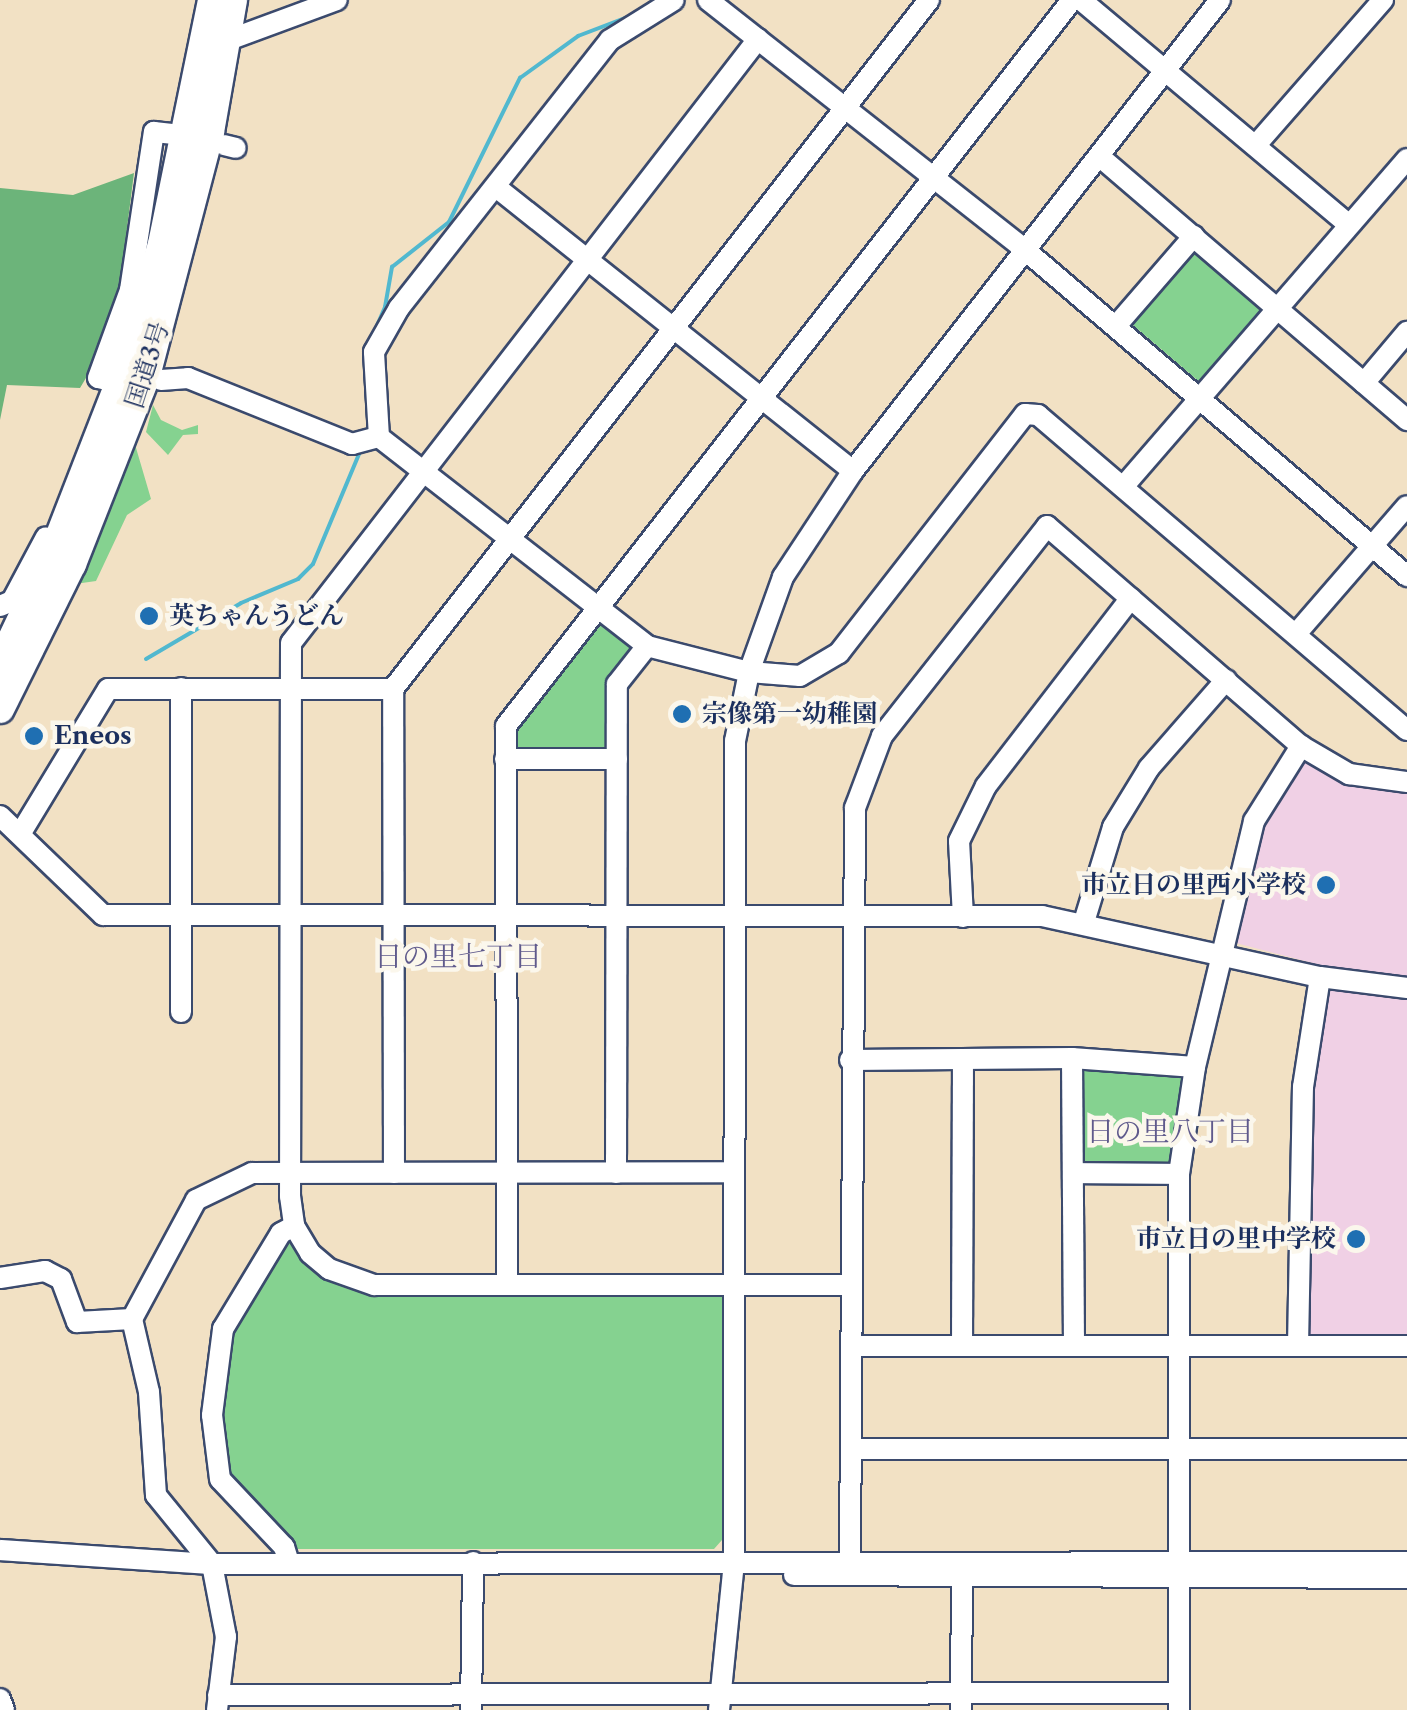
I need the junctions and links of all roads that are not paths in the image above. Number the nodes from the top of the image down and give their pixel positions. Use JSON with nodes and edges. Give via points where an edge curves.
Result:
{"nodes":[{"id":1,"x":212,"y":0,"type":"edge"},
{"id":2,"x":233,"y":0,"type":"edge"},
{"id":3,"x":337,"y":0,"type":"edge"},
{"id":4,"x":674,"y":0,"type":"edge"},
{"id":5,"x":708,"y":0,"type":"edge"},
{"id":6,"x":929,"y":0,"type":"edge"},
{"id":7,"x":1072,"y":0,"type":"edge"},
{"id":8,"x":1081,"y":0,"type":"edge"},
{"id":9,"x":1220,"y":0,"type":"edge"},
{"id":10,"x":1383,"y":0,"type":"edge"},
{"id":11,"x":758,"y":39,"type":"junction"},
{"id":12,"x":226,"y":42,"type":"junction"},
{"id":13,"x":1166,"y":69,"type":"junction"},
{"id":14,"x":847,"y":107,"type":"junction"},
{"id":15,"x":172,"y":134,"type":"dead end"},
{"id":16,"x":1256,"y":145,"type":"junction"},
{"id":17,"x":1098,"y":156,"type":"junction"},
{"id":18,"x":1407,"y":159,"type":"edge"},
{"id":19,"x":934,"y":178,"type":"junction"},
{"id":20,"x":496,"y":187,"type":"junction"},
{"id":21,"x":1348,"y":225,"type":"junction"},
{"id":22,"x":1194,"y":236,"type":"junction"},
{"id":23,"x":1024,"y":249,"type":"junction"},
{"id":24,"x":587,"y":258,"type":"junction"},
{"id":25,"x":1276,"y":310,"type":"junction"},
{"id":26,"x":675,"y":326,"type":"junction"},
{"id":27,"x":1116,"y":326,"type":"junction"},
{"id":28,"x":1407,"y":332,"type":"edge"},
{"id":29,"x":107,"y":380,"type":"dead end"},
{"id":30,"x":161,"y":380,"type":"dead end"},
{"id":31,"x":1364,"y":383,"type":"junction"},
{"id":32,"x":763,"y":396,"type":"junction"},
{"id":33,"x":1199,"y":398,"type":"junction"},
{"id":34,"x":1407,"y":420,"type":"edge"},
{"id":35,"x":105,"y":426,"type":"junction"},
{"id":36,"x":379,"y":437,"type":"junction"},
{"id":37,"x":423,"y":468,"type":"junction"},
{"id":38,"x":853,"y":471,"type":"junction"},
{"id":39,"x":1124,"y":487,"type":"junction"},
{"id":40,"x":1407,"y":506,"type":"edge"},
{"id":41,"x":510,"y":538,"type":"junction"},
{"id":42,"x":1373,"y":546,"type":"junction"},
{"id":43,"x":1407,"y":576,"type":"edge"},
{"id":44,"x":1131,"y":598,"type":"junction"},
{"id":45,"x":0,"y":606,"type":"edge"},
{"id":46,"x":599,"y":606,"type":"junction"},
{"id":47,"x":1296,"y":634,"type":"junction"},
{"id":48,"x":647,"y":646,"type":"junction"},
{"id":49,"x":0,"y":664,"type":"edge"},
{"id":50,"x":750,"y":672,"type":"junction"},
{"id":51,"x":1226,"y":680,"type":"junction"},
{"id":52,"x":181,"y":688,"type":"junction"},
{"id":53,"x":291,"y":688,"type":"junction"},
{"id":54,"x":393,"y":688,"type":"junction"},
{"id":55,"x":0,"y":708,"type":"edge"},
{"id":56,"x":1407,"y":730,"type":"edge"},
{"id":57,"x":1301,"y":746,"type":"junction"},
{"id":58,"x":505,"y":759,"type":"junction"},
{"id":59,"x":617,"y":759,"type":"junction"},
{"id":60,"x":1407,"y":782,"type":"edge"},
{"id":61,"x":0,"y":816,"type":"edge"},
{"id":62,"x":22,"y":831,"type":"junction"},
{"id":63,"x":617,"y":914,"type":"junction"},
{"id":64,"x":292,"y":915,"type":"junction"},
{"id":65,"x":394,"y":915,"type":"junction"},
{"id":66,"x":182,"y":916,"type":"junction"},
{"id":67,"x":505,"y":916,"type":"junction"},
{"id":68,"x":733,"y":916,"type":"junction"},
{"id":69,"x":852,"y":917,"type":"junction"},
{"id":70,"x":963,"y":917,"type":"junction"},
{"id":71,"x":1084,"y":922,"type":"junction"},
{"id":72,"x":1223,"y":954,"type":"junction"},
{"id":73,"x":1320,"y":977,"type":"junction"},
{"id":74,"x":1407,"y":988,"type":"edge"},
{"id":75,"x":181,"y":1012,"type":"dead end"},
{"id":76,"x":1072,"y":1058,"type":"junction"},
{"id":77,"x":850,"y":1060,"type":"junction"},
{"id":78,"x":963,"y":1060,"type":"junction"},
{"id":79,"x":1196,"y":1067,"type":"junction"},
{"id":80,"x":734,"y":1172,"type":"junction"},
{"id":81,"x":394,"y":1173,"type":"junction"},
{"id":82,"x":616,"y":1173,"type":"junction"},
{"id":83,"x":1073,"y":1173,"type":"junction"},
{"id":84,"x":290,"y":1174,"type":"junction"},
{"id":85,"x":506,"y":1174,"type":"junction"},
{"id":86,"x":1178,"y":1174,"type":"junction"},
{"id":87,"x":294,"y":1226,"type":"junction"},
{"id":88,"x":0,"y":1278,"type":"edge"},
{"id":89,"x":507,"y":1284,"type":"junction"},
{"id":90,"x":733,"y":1284,"type":"junction"},
{"id":91,"x":851,"y":1285,"type":"junction"},
{"id":92,"x":132,"y":1319,"type":"junction"},
{"id":93,"x":851,"y":1346,"type":"junction"},
{"id":94,"x":962,"y":1346,"type":"junction"},
{"id":95,"x":1074,"y":1346,"type":"junction"},
{"id":96,"x":1298,"y":1346,"type":"junction"},
{"id":97,"x":1407,"y":1346,"type":"edge"},
{"id":98,"x":1179,"y":1347,"type":"junction"},
{"id":99,"x":851,"y":1449,"type":"junction"},
{"id":100,"x":1407,"y":1449,"type":"edge"},
{"id":101,"x":1180,"y":1450,"type":"junction"},
{"id":102,"x":0,"y":1550,"type":"edge"},
{"id":103,"x":850,"y":1561,"type":"junction"},
{"id":104,"x":0,"y":1562,"type":"edge"},
{"id":105,"x":1407,"y":1562,"type":"edge"},
{"id":106,"x":289,"y":1563,"type":"junction"},
{"id":107,"x":473,"y":1568,"type":"junction"},
{"id":108,"x":733,"y":1568,"type":"junction"},
{"id":109,"x":213,"y":1569,"type":"junction"},
{"id":110,"x":962,"y":1569,"type":"junction"},
{"id":111,"x":1181,"y":1569,"type":"junction"},
{"id":112,"x":1407,"y":1578,"type":"edge"},
{"id":113,"x":0,"y":1700,"type":"edge"},
{"id":114,"x":847,"y":1701,"type":"edge"},
{"id":115,"x":218,"y":1702,"type":"edge"},
{"id":116,"x":472,"y":1702,"type":"edge"},
{"id":117,"x":593,"y":1702,"type":"edge"},
{"id":118,"x":720,"y":1702,"type":"edge"},
{"id":119,"x":962,"y":1702,"type":"edge"},
{"id":120,"x":1074,"y":1702,"type":"edge"},
{"id":121,"x":1179,"y":1702,"type":"edge"},
{"id":122,"x":4,"y":1710,"type":"edge"}],
"edges":[{"from":1,"to":35,"type":"highway","name":"国道3号","via":[[162,244]]},
{"from":2,"to":12,"type":"highway","name":"国道3号"},
{"from":3,"to":12,"type":"street"},
{"from":4,"to":20,"type":"street","via":[[610,40]]},
{"from":5,"to":11,"type":"street"},
{"from":6,"to":14,"type":"street"},
{"from":7,"to":19,"type":"street"},
{"from":8,"to":13,"type":"street"},
{"from":9,"to":13,"type":"street"},
{"from":10,"to":16,"type":"street"},
{"from":11,"to":14,"type":"street"},
{"from":11,"to":24,"type":"street"},
{"from":12,"to":55,"type":"highway","name":"国道3号","via":[[182,254],[146,376],[72,564]]},
{"from":13,"to":16,"type":"street"},
{"from":13,"to":17,"type":"street"},
{"from":14,"to":19,"type":"street"},
{"from":14,"to":26,"type":"street"},
{"from":15,"to":29,"type":"street","via":[[154,132],[130,290],[98,378]]},
{"from":16,"to":21,"type":"street"},
{"from":17,"to":22,"type":"street"},
{"from":17,"to":23,"type":"street"},
{"from":18,"to":21,"type":"street"},
{"from":19,"to":23,"type":"street"},
{"from":19,"to":32,"type":"street"},
{"from":20,"to":24,"type":"street"},
{"from":20,"to":36,"type":"street","via":[[379,340]]},
{"from":21,"to":25,"type":"street"},
{"from":22,"to":25,"type":"street"},
{"from":22,"to":27,"type":"street"},
{"from":23,"to":27,"type":"street"},
{"from":23,"to":38,"type":"street"},
{"from":24,"to":26,"type":"street"},
{"from":24,"to":37,"type":"street"},
{"from":25,"to":31,"type":"street"},
{"from":25,"to":33,"type":"street"},
{"from":26,"to":32,"type":"street"},
{"from":26,"to":41,"type":"street"},
{"from":27,"to":33,"type":"street"},
{"from":28,"to":31,"type":"street"},
{"from":30,"to":36,"type":"street","via":[[188,378],[352,444]]},
{"from":31,"to":34,"type":"street"},
{"from":32,"to":38,"type":"street"},
{"from":32,"to":46,"type":"street"},
{"from":33,"to":39,"type":"street"},
{"from":33,"to":42,"type":"street"},
{"from":35,"to":45,"type":"street","via":[[84,448],[70,490],[12,601]]},
{"from":35,"to":49,"type":"highway","name":"国道3号"},
{"from":36,"to":37,"type":"street"},
{"from":37,"to":41,"type":"street"},
{"from":37,"to":53,"type":"street","via":[[291,642]]},
{"from":38,"to":50,"type":"street","via":[[783,576]]},
{"from":39,"to":47,"type":"street"},
{"from":39,"to":50,"type":"street","via":[[1038,415],[1025,414],[839,652],[800,676]]},
{"from":40,"to":42,"type":"street"},
{"from":41,"to":46,"type":"street"},
{"from":41,"to":54,"type":"street"},
{"from":42,"to":43,"type":"street"},
{"from":42,"to":47,"type":"street"},
{"from":44,"to":51,"type":"street"},
{"from":44,"to":69,"type":"street","via":[[1047,526],[882,736],[855,808]]},
{"from":44,"to":70,"type":"street","via":[[986,786],[960,841]]},
{"from":46,"to":48,"type":"street"},
{"from":46,"to":58,"type":"street","via":[[512,714]]},
{"from":47,"to":56,"type":"street"},
{"from":48,"to":50,"type":"street"},
{"from":48,"to":59,"type":"street","via":[[616,684]]},
{"from":50,"to":68,"type":"street","via":[[735,741]]},
{"from":51,"to":57,"type":"street"},
{"from":51,"to":71,"type":"street","via":[[1149,768],[1112,828]]},
{"from":52,"to":53,"type":"street"},
{"from":52,"to":62,"type":"street","via":[[108,689]]},
{"from":52,"to":66,"type":"street"},
{"from":53,"to":54,"type":"street"},
{"from":53,"to":64,"type":"street"},
{"from":54,"to":65,"type":"street"},
{"from":57,"to":60,"type":"street","via":[[1349,774]]},
{"from":57,"to":72,"type":"street","via":[[1254,821]]},
{"from":58,"to":59,"type":"street"},
{"from":58,"to":67,"type":"street"},
{"from":59,"to":63,"type":"street"},
{"from":61,"to":62,"type":"street"},
{"from":62,"to":66,"type":"street","via":[[103,915]]},
{"from":63,"to":67,"type":"street"},
{"from":63,"to":68,"type":"street"},
{"from":63,"to":82,"type":"street"},
{"from":64,"to":65,"type":"street"},
{"from":64,"to":66,"type":"street"},
{"from":64,"to":84,"type":"street"},
{"from":65,"to":67,"type":"street"},
{"from":65,"to":81,"type":"street"},
{"from":66,"to":75,"type":"street"},
{"from":67,"to":85,"type":"street"},
{"from":68,"to":69,"type":"street"},
{"from":68,"to":80,"type":"street"},
{"from":69,"to":70,"type":"street"},
{"from":69,"to":77,"type":"street"},
{"from":70,"to":71,"type":"street"},
{"from":71,"to":72,"type":"street"},
{"from":72,"to":73,"type":"street"},
{"from":72,"to":79,"type":"street"},
{"from":73,"to":74,"type":"street"},
{"from":73,"to":96,"type":"street","via":[[1303,1086]]},
{"from":76,"to":78,"type":"street"},
{"from":76,"to":79,"type":"street"},
{"from":76,"to":83,"type":"street"},
{"from":77,"to":78,"type":"street"},
{"from":77,"to":91,"type":"street"},
{"from":78,"to":94,"type":"street"},
{"from":79,"to":86,"type":"street"},
{"from":80,"to":82,"type":"street"},
{"from":80,"to":90,"type":"street"},
{"from":81,"to":84,"type":"street"},
{"from":81,"to":85,"type":"street"},
{"from":82,"to":85,"type":"street"},
{"from":83,"to":86,"type":"street"},
{"from":83,"to":95,"type":"street"},
{"from":84,"to":87,"type":"street"},
{"from":84,"to":92,"type":"street","via":[[252,1173],[196,1200]]},
{"from":85,"to":89,"type":"street"},
{"from":86,"to":98,"type":"street"},
{"from":87,"to":89,"type":"street","via":[[329,1269],[356,1281]]},
{"from":87,"to":106,"type":"street","via":[[281,1234],[223,1329],[212,1415],[220,1479],[284,1547]]},
{"from":88,"to":92,"type":"street","via":[[45,1271],[61,1279],[77,1322]]},
{"from":89,"to":90,"type":"street"},
{"from":90,"to":91,"type":"street"},
{"from":90,"to":108,"type":"street"},
{"from":91,"to":93,"type":"street"},
{"from":92,"to":109,"type":"street","via":[[149,1392],[156,1496]]},
{"from":93,"to":94,"type":"street"},
{"from":93,"to":99,"type":"street"},
{"from":94,"to":95,"type":"street"},
{"from":95,"to":98,"type":"street"},
{"from":96,"to":97,"type":"street"},
{"from":96,"to":98,"type":"street"},
{"from":98,"to":101,"type":"street"},
{"from":99,"to":101,"type":"street"},
{"from":99,"to":103,"type":"street"},
{"from":100,"to":101,"type":"street"},
{"from":101,"to":111,"type":"street"},
{"from":102,"to":109,"type":"street"},
{"from":103,"to":108,"type":"street"},
{"from":103,"to":110,"type":"street"},
{"from":104,"to":109,"type":"street"},
{"from":105,"to":111,"type":"street"},
{"from":106,"to":107,"type":"street"},
{"from":106,"to":109,"type":"street"},
{"from":107,"to":108,"type":"street"},
{"from":107,"to":109,"type":"street"},
{"from":107,"to":116,"type":"street"},
{"from":108,"to":110,"type":"street"},
{"from":108,"to":118,"type":"street"},
{"from":109,"to":115,"type":"street","via":[[226,1636]]},
{"from":110,"to":111,"type":"street"},
{"from":110,"to":119,"type":"street"},
{"from":111,"to":112,"type":"street"},
{"from":111,"to":121,"type":"street"},
{"from":113,"to":122,"type":"street"},
{"from":114,"to":118,"type":"street"},
{"from":114,"to":119,"type":"street"},
{"from":115,"to":116,"type":"street"},
{"from":116,"to":117,"type":"street"},
{"from":117,"to":118,"type":"street"},
{"from":119,"to":120,"type":"street"},
{"from":120,"to":121,"type":"street"}]}
